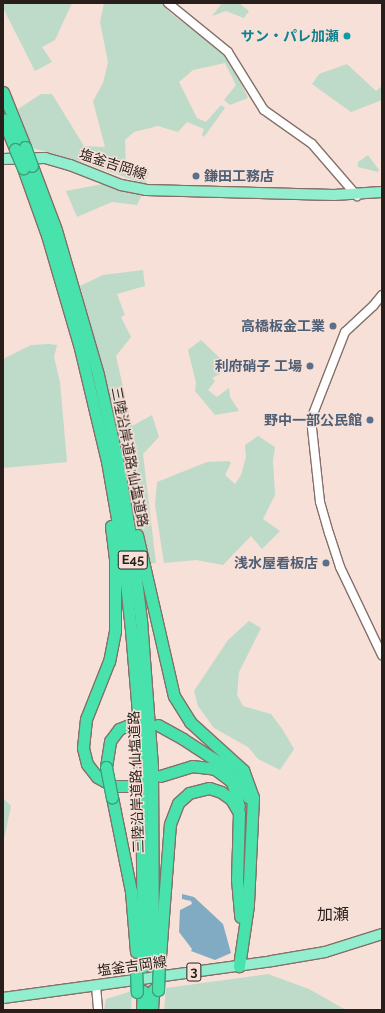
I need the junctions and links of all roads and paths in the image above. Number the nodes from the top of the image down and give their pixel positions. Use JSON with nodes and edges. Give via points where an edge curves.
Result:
{"nodes":[{"id":1,"x":168,"y":3,"type":"edge"},
{"id":2,"x":3,"y":92,"type":"edge"},
{"id":3,"x":3,"y":119,"type":"edge"},
{"id":4,"x":20,"y":148,"type":"junction"},
{"id":5,"x":3,"y":159,"type":"edge"},
{"id":6,"x":382,"y":192,"type":"edge"},
{"id":7,"x":357,"y":196,"type":"junction"},
{"id":8,"x":382,"y":295,"type":"edge"},
{"id":9,"x":101,"y":412,"type":"junction"},
{"id":10,"x":382,"y":655,"type":"edge"},
{"id":11,"x":134,"y":723,"type":"dead end"},
{"id":12,"x":158,"y":725,"type":"dead end"},
{"id":13,"x":160,"y":776,"type":"dead end"},
{"id":14,"x":133,"y":786,"type":"dead end"},
{"id":15,"x":239,"y":812,"type":"junction"},
{"id":16,"x":252,"y":813,"type":"junction"},
{"id":17,"x":382,"y":934,"type":"edge"},
{"id":18,"x":239,"y":966,"type":"junction"},
{"id":19,"x":148,"y":967,"type":"junction"},
{"id":20,"x":96,"y":986,"type":"junction"},
{"id":21,"x":148,"y":991,"type":"junction"},
{"id":22,"x":3,"y":998,"type":"edge"},
{"id":23,"x":98,"y":1010,"type":"edge"},
{"id":24,"x":137,"y":1010,"type":"edge"},
{"id":25,"x":142,"y":1010,"type":"edge"},
{"id":26,"x":152,"y":1010,"type":"edge"},
{"id":27,"x":156,"y":1010,"type":"edge"}],
"edges":[{"from":1,"to":7,"type":"street","via":[[228,52],[264,110],[312,144]]},
{"from":2,"to":4,"type":"highway","name":"三陸沿岸道路;仙塩道路","number":"E45"},
{"from":3,"to":4,"type":"highway","name":"三陸沿岸道路;仙塩道路","number":"E45"},
{"from":4,"to":9,"type":"highway","name":"三陸沿岸道路;仙塩道路","number":"E45","bridge":true,"via":[[28,167]]},
{"from":5,"to":7,"type":"main road","name":"塩釜吉岡線","via":[[45,158],[121,185],[146,190]]},
{"from":6,"to":7,"type":"main road","name":"塩釜吉岡線"},
{"from":8,"to":10,"type":"street","via":[[345,332],[311,419],[320,502],[329,533],[340,567]]},
{"from":9,"to":14,"type":"highway","via":[[115,560],[116,631],[109,661],[86,719],[83,748],[86,764],[97,777],[113,786]]},
{"from":9,"to":16,"type":"highway","via":[[174,696],[190,722],[243,770],[253,797]]},
{"from":9,"to":19,"type":"highway","name":"三陸沿岸道路;仙塩道路","number":"E45","via":[[132,546],[148,696],[153,811]]},
{"from":11,"to":19,"type":"highway","bridge":true,"via":[[120,729],[110,741],[106,768]]},
{"from":12,"to":16,"type":"highway","via":[[200,749],[234,775],[248,796]]},
{"from":13,"to":15,"type":"highway","via":[[192,766],[215,769],[232,782],[238,796]]},
{"from":15,"to":18,"type":"highway"},
{"from":15,"to":19,"type":"highway","via":[[231,799],[209,788],[189,793],[175,807],[170,824]]},
{"from":16,"to":18,"type":"highway","via":[[248,905]]},
{"from":17,"to":18,"type":"main road","name":"塩釜吉岡線","number":"3","via":[[325,952]]},
{"from":18,"to":20,"type":"main road","name":"塩釜吉岡線","number":"3"},
{"from":19,"to":21,"type":"highway","bridge":true},
{"from":19,"to":21,"type":"highway","bridge":true},
{"from":20,"to":22,"type":"main road","name":"塩釜吉岡線","number":"3"},
{"from":20,"to":23,"type":"street"},
{"from":21,"to":24,"type":"highway"},
{"from":21,"to":25,"type":"highway"},
{"from":21,"to":26,"type":"highway"},
{"from":21,"to":27,"type":"highway"}]}
